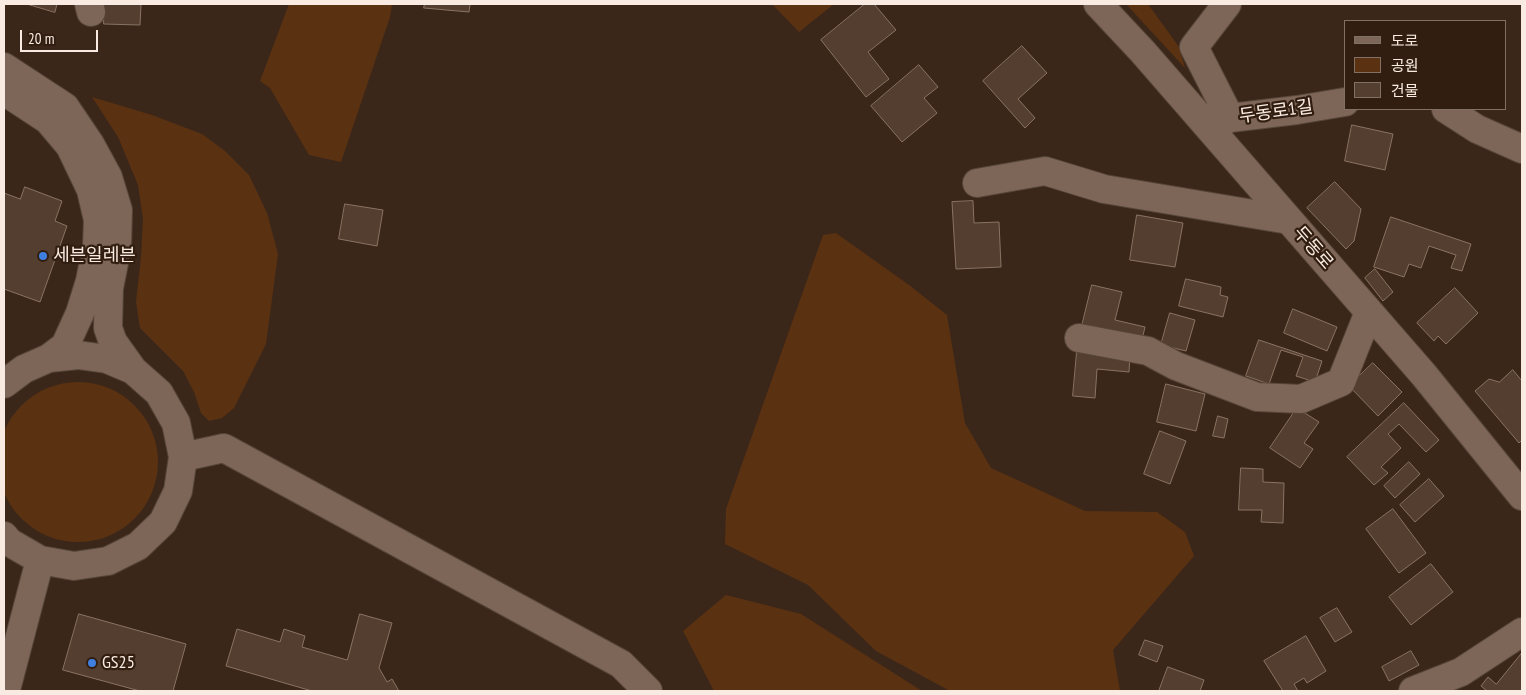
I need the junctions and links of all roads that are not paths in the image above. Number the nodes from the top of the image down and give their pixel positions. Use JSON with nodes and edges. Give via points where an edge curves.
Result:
{"nodes":[{"id":1,"x":1098,"y":4,"type":"edge"},
{"id":2,"x":1227,"y":4,"type":"edge"},
{"id":3,"x":4,"y":67,"type":"edge"},
{"id":4,"x":4,"y":91,"type":"edge"},
{"id":5,"x":1344,"y":102,"type":"edge"},
{"id":6,"x":1448,"y":110,"type":"edge"},
{"id":7,"x":1219,"y":123,"type":"junction"},
{"id":8,"x":1522,"y":149,"type":"edge"},
{"id":9,"x":977,"y":183,"type":"dead end"},
{"id":10,"x":1289,"y":220,"type":"junction"},
{"id":11,"x":1369,"y":312,"type":"junction"},
{"id":12,"x":1078,"y":338,"type":"dead end"},
{"id":13,"x":49,"y":358,"type":"junction"},
{"id":14,"x":133,"y":370,"type":"junction"},
{"id":15,"x":4,"y":384,"type":"edge"},
{"id":16,"x":183,"y":457,"type":"junction"},
{"id":17,"x":1522,"y":496,"type":"edge"},
{"id":18,"x":4,"y":536,"type":"edge"},
{"id":19,"x":40,"y":560,"type":"junction"},
{"id":20,"x":1522,"y":632,"type":"edge"},
{"id":21,"x":7,"y":686,"type":"dead end"},
{"id":22,"x":648,"y":691,"type":"edge"},
{"id":23,"x":1413,"y":691,"type":"edge"}],
"edges":[{"from":1,"to":7,"type":"street","name":"두동로"},
{"from":2,"to":7,"type":"street","via":[[1194,46]]},
{"from":3,"to":14,"type":"street","via":[[65,107],[108,176],[118,210],[108,328],[113,342]]},
{"from":4,"to":13,"type":"street","via":[[48,120],[70,146],[91,190],[98,220],[97,245],[80,313],[65,346]]},
{"from":5,"to":7,"type":"street","name":"두동로1길"},
{"from":6,"to":8,"type":"street","via":[[1476,129]]},
{"from":7,"to":10,"type":"street","name":"두동로"},
{"from":9,"to":10,"type":"street","via":[[1044,171],[1104,189]]},
{"from":10,"to":11,"type":"street","name":"두동로"},
{"from":11,"to":12,"type":"street","via":[[1341,382],[1301,399],[1257,397],[1176,366],[1148,351]]},
{"from":11,"to":17,"type":"street","name":"두동로"},
{"from":13,"to":14,"type":"street","via":[[97,357]]},
{"from":13,"to":15,"type":"street","via":[[24,369]]},
{"from":14,"to":16,"type":"street","via":[[159,393],[176,423]]},
{"from":16,"to":19,"type":"street","via":[[178,491],[163,522],[138,546],[108,561],[74,566]]},
{"from":16,"to":22,"type":"street","via":[[224,448],[621,664]]},
{"from":18,"to":19,"type":"street"},
{"from":19,"to":21,"type":"street"},
{"from":20,"to":23,"type":"street","via":[[1462,672]]}]}
